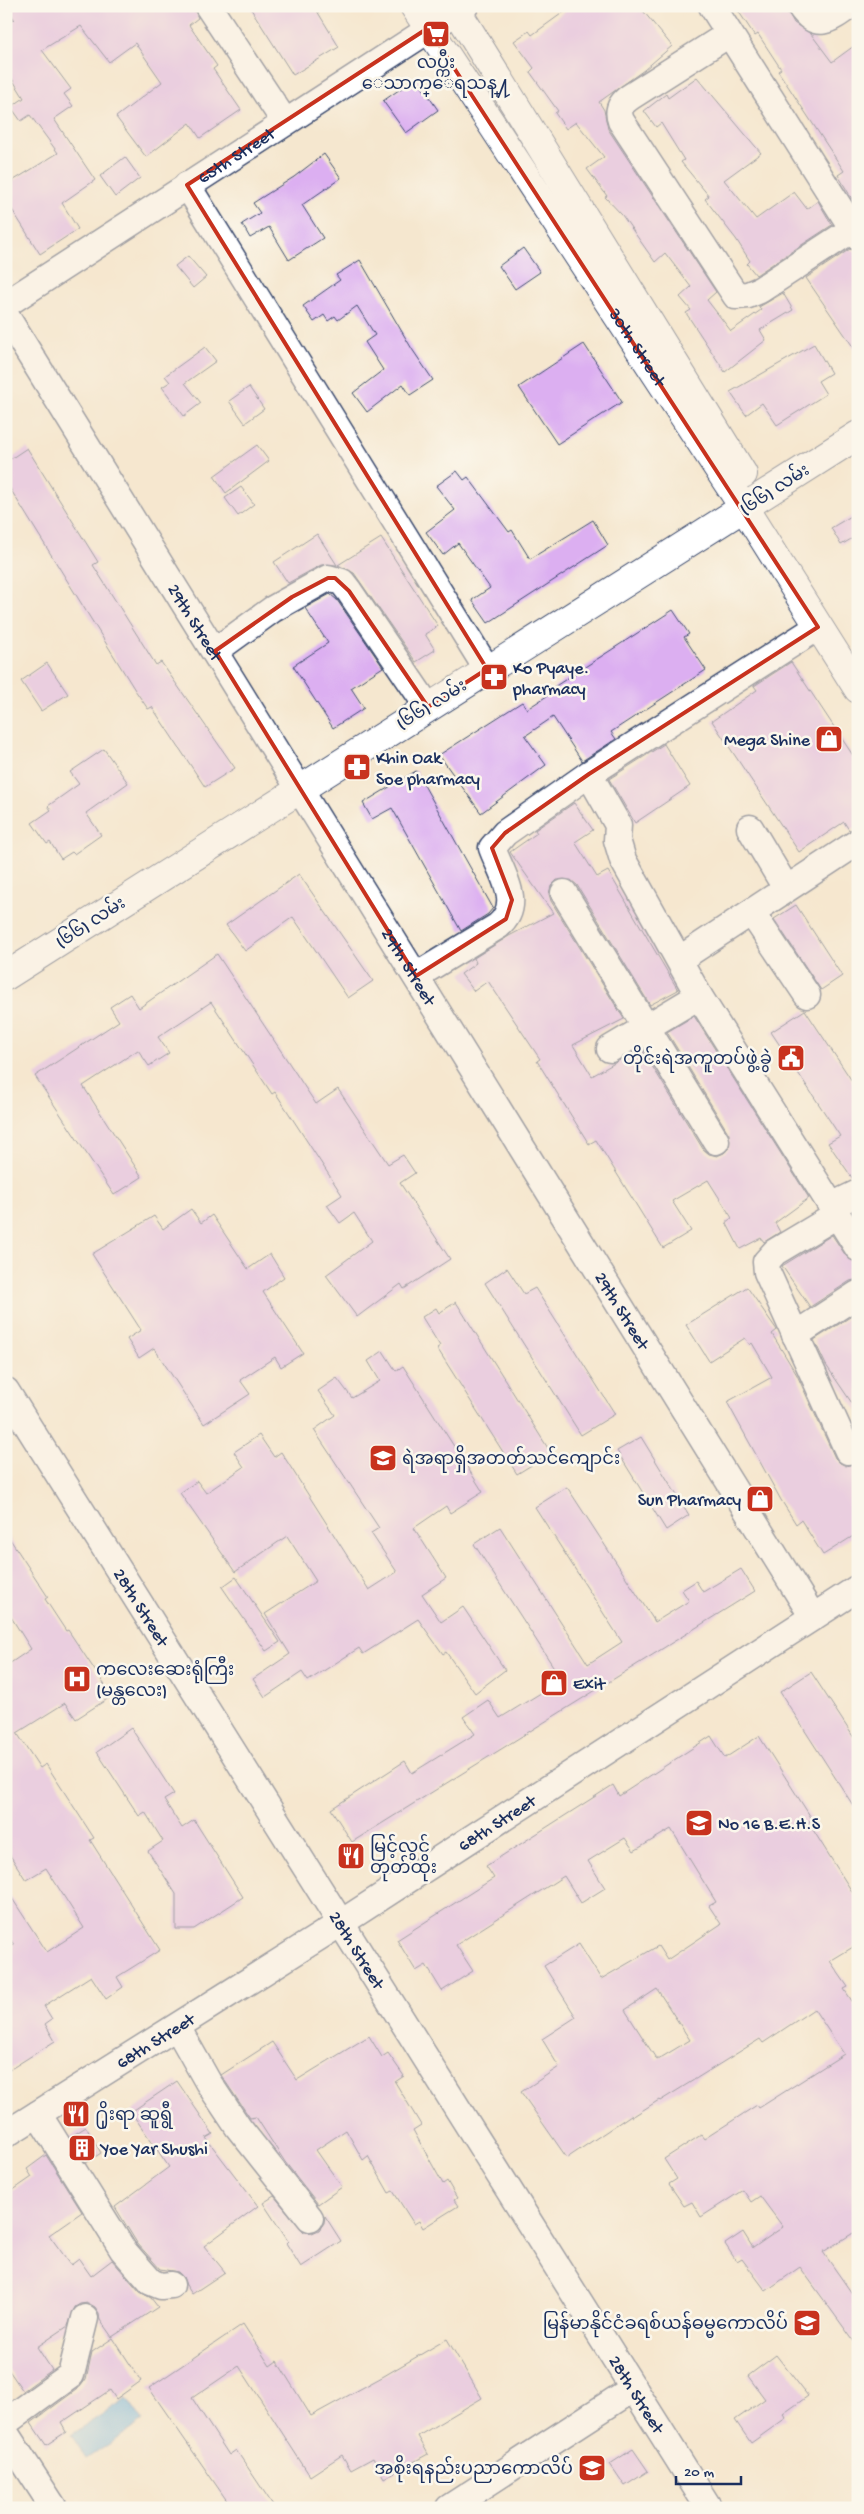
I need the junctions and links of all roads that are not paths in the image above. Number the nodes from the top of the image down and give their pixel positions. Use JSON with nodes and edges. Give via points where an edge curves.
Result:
{"nodes":[{"id":1,"x":208,"y":6,"type":"edge"},
{"id":2,"x":712,"y":6,"type":"edge"},
{"id":3,"x":800,"y":6,"type":"edge"},
{"id":4,"x":848,"y":6,"type":"edge"},
{"id":5,"x":459,"y":8,"type":"edge"},
{"id":6,"x":421,"y":17,"type":"edge"},
{"id":7,"x":729,"y":34,"type":"junction"},
{"id":8,"x":285,"y":122,"type":"junction"},
{"id":9,"x":187,"y":185,"type":"junction"},
{"id":10,"x":855,"y":233,"type":"edge"},
{"id":11,"x":601,"y":242,"type":"junction"},
{"id":12,"x":578,"y":256,"type":"junction"},
{"id":13,"x":6,"y":304,"type":"edge"},
{"id":14,"x":6,"y":316,"type":"edge"},
{"id":15,"x":858,"y":435,"type":"edge"},
{"id":16,"x":751,"y":503,"type":"junction"},
{"id":17,"x":818,"y":627,"type":"junction"},
{"id":18,"x":215,"y":651,"type":"junction"},
{"id":19,"x":858,"y":657,"type":"edge"},
{"id":20,"x":487,"y":669,"type":"junction"},
{"id":21,"x":858,"y":689,"type":"edge"},
{"id":22,"x":428,"y":707,"type":"junction"},
{"id":23,"x":589,"y":774,"type":"junction"},
{"id":24,"x":299,"y":788,"type":"junction"},
{"id":25,"x":750,"y":828,"type":"dead end"},
{"id":26,"x":858,"y":842,"type":"edge"},
{"id":27,"x":786,"y":888,"type":"junction"},
{"id":28,"x":564,"y":893,"type":"dead end"},
{"id":29,"x":752,"y":912,"type":"junction"},
{"id":30,"x":680,"y":958,"type":"junction"},
{"id":31,"x":6,"y":976,"type":"edge"},
{"id":32,"x":416,"y":976,"type":"junction"},
{"id":33,"x":807,"y":995,"type":"dead end"},
{"id":34,"x":700,"y":996,"type":"junction"},
{"id":35,"x":645,"y":1028,"type":"junction"},
{"id":36,"x":610,"y":1049,"type":"dead end"},
{"id":37,"x":716,"y":1141,"type":"dead end"},
{"id":38,"x":858,"y":1193,"type":"edge"},
{"id":39,"x":834,"y":1211,"type":"junction"},
{"id":40,"x":858,"y":1248,"type":"edge"},
{"id":41,"x":858,"y":1294,"type":"edge"},
{"id":42,"x":795,"y":1335,"type":"junction"},
{"id":43,"x":6,"y":1391,"type":"edge"},
{"id":44,"x":848,"y":1451,"type":"dead end"},
{"id":45,"x":858,"y":1588,"type":"edge"},
{"id":46,"x":813,"y":1617,"type":"junction"},
{"id":47,"x":341,"y":1923,"type":"junction"},
{"id":48,"x":177,"y":2027,"type":"junction"},
{"id":49,"x":38,"y":2114,"type":"junction"},
{"id":50,"x":6,"y":2134,"type":"edge"},
{"id":51,"x":310,"y":2218,"type":"dead end"},
{"id":52,"x":171,"y":2286,"type":"dead end"},
{"id":53,"x":85,"y":2318,"type":"dead end"},
{"id":54,"x":634,"y":2388,"type":"junction"},
{"id":55,"x":6,"y":2422,"type":"edge"},
{"id":56,"x":6,"y":2434,"type":"edge"},
{"id":57,"x":54,"y":2508,"type":"edge"},
{"id":58,"x":449,"y":2508,"type":"edge"},
{"id":59,"x":709,"y":2508,"type":"edge"}],
"edges":[{"from":1,"to":8,"type":"street"},
{"from":2,"to":7,"type":"street"},
{"from":3,"to":4,"type":"street","via":[[808,17],[818,22]]},
{"from":5,"to":6,"type":"street","name":"65th Street"},
{"from":5,"to":11,"type":"main road","name":"30th Street"},
{"from":6,"to":8,"type":"street","name":"65th Street"},
{"from":6,"to":12,"type":"main road","name":"30th Street"},
{"from":7,"to":10,"type":"street"},
{"from":7,"to":10,"type":"street","via":[[622,103],[618,112],[621,121],[736,296],[760,290]]},
{"from":8,"to":9,"type":"street","name":"65th Street"},
{"from":9,"to":13,"type":"street","name":"65th Street"},
{"from":9,"to":20,"type":"street"},
{"from":11,"to":12,"type":"main road"},
{"from":11,"to":16,"type":"main road","name":"30th Street"},
{"from":12,"to":16,"type":"main road","name":"30th Street"},
{"from":14,"to":18,"type":"street","name":"29th Street"},
{"from":15,"to":16,"type":"main road","name":"(၆၆) လမ်း"},
{"from":16,"to":17,"type":"main road","name":"30th Street"},
{"from":16,"to":19,"type":"main road","name":"30th Street"},
{"from":16,"to":20,"type":"main road","name":"(၆၆) လမ်း"},
{"from":17,"to":21,"type":"main road","name":"30th Street"},
{"from":17,"to":23,"type":"street"},
{"from":18,"to":22,"type":"street","via":[[280,605],[328,578],[335,578],[350,592]]},
{"from":18,"to":24,"type":"street","name":"29th Street"},
{"from":20,"to":22,"type":"main road","name":"(၆၆) လမ်း"},
{"from":22,"to":24,"type":"main road","name":"(၆၆) လမ်း"},
{"from":23,"to":30,"type":"street","via":[[618,825],[622,860]]},
{"from":23,"to":32,"type":"street","via":[[505,833],[492,848],[512,900],[506,919]]},
{"from":24,"to":31,"type":"main road","name":"(၆၆) လမ်း"},
{"from":24,"to":32,"type":"street","name":"29th Street"},
{"from":25,"to":27,"type":"street"},
{"from":26,"to":27,"type":"street"},
{"from":27,"to":29,"type":"street"},
{"from":28,"to":35,"type":"street"},
{"from":29,"to":30,"type":"street"},
{"from":29,"to":33,"type":"street"},
{"from":30,"to":34,"type":"street"},
{"from":32,"to":46,"type":"street","name":"29th Street"},
{"from":34,"to":35,"type":"street"},
{"from":34,"to":39,"type":"street"},
{"from":35,"to":36,"type":"street"},
{"from":35,"to":37,"type":"street"},
{"from":38,"to":39,"type":"street"},
{"from":39,"to":40,"type":"street"},
{"from":39,"to":42,"type":"street","via":[[766,1262],[767,1272]]},
{"from":41,"to":42,"type":"street"},
{"from":42,"to":44,"type":"street"},
{"from":43,"to":47,"type":"street","name":"28th Street"},
{"from":45,"to":46,"type":"street","name":"68th Street"},
{"from":46,"to":47,"type":"street","name":"68th Street"},
{"from":47,"to":48,"type":"street","name":"68th Street"},
{"from":47,"to":54,"type":"street","name":"28th Street"},
{"from":48,"to":49,"type":"street","name":"68th Street"},
{"from":48,"to":51,"type":"street","via":[[238,2127]]},
{"from":49,"to":50,"type":"street","name":"68th Street"},
{"from":49,"to":52,"type":"street","via":[[123,2250],[152,2282]]},
{"from":53,"to":55,"type":"street","via":[[71,2375]]},
{"from":54,"to":58,"type":"street"},
{"from":54,"to":59,"type":"street","name":"28th Street"},
{"from":56,"to":57,"type":"street"}]}
